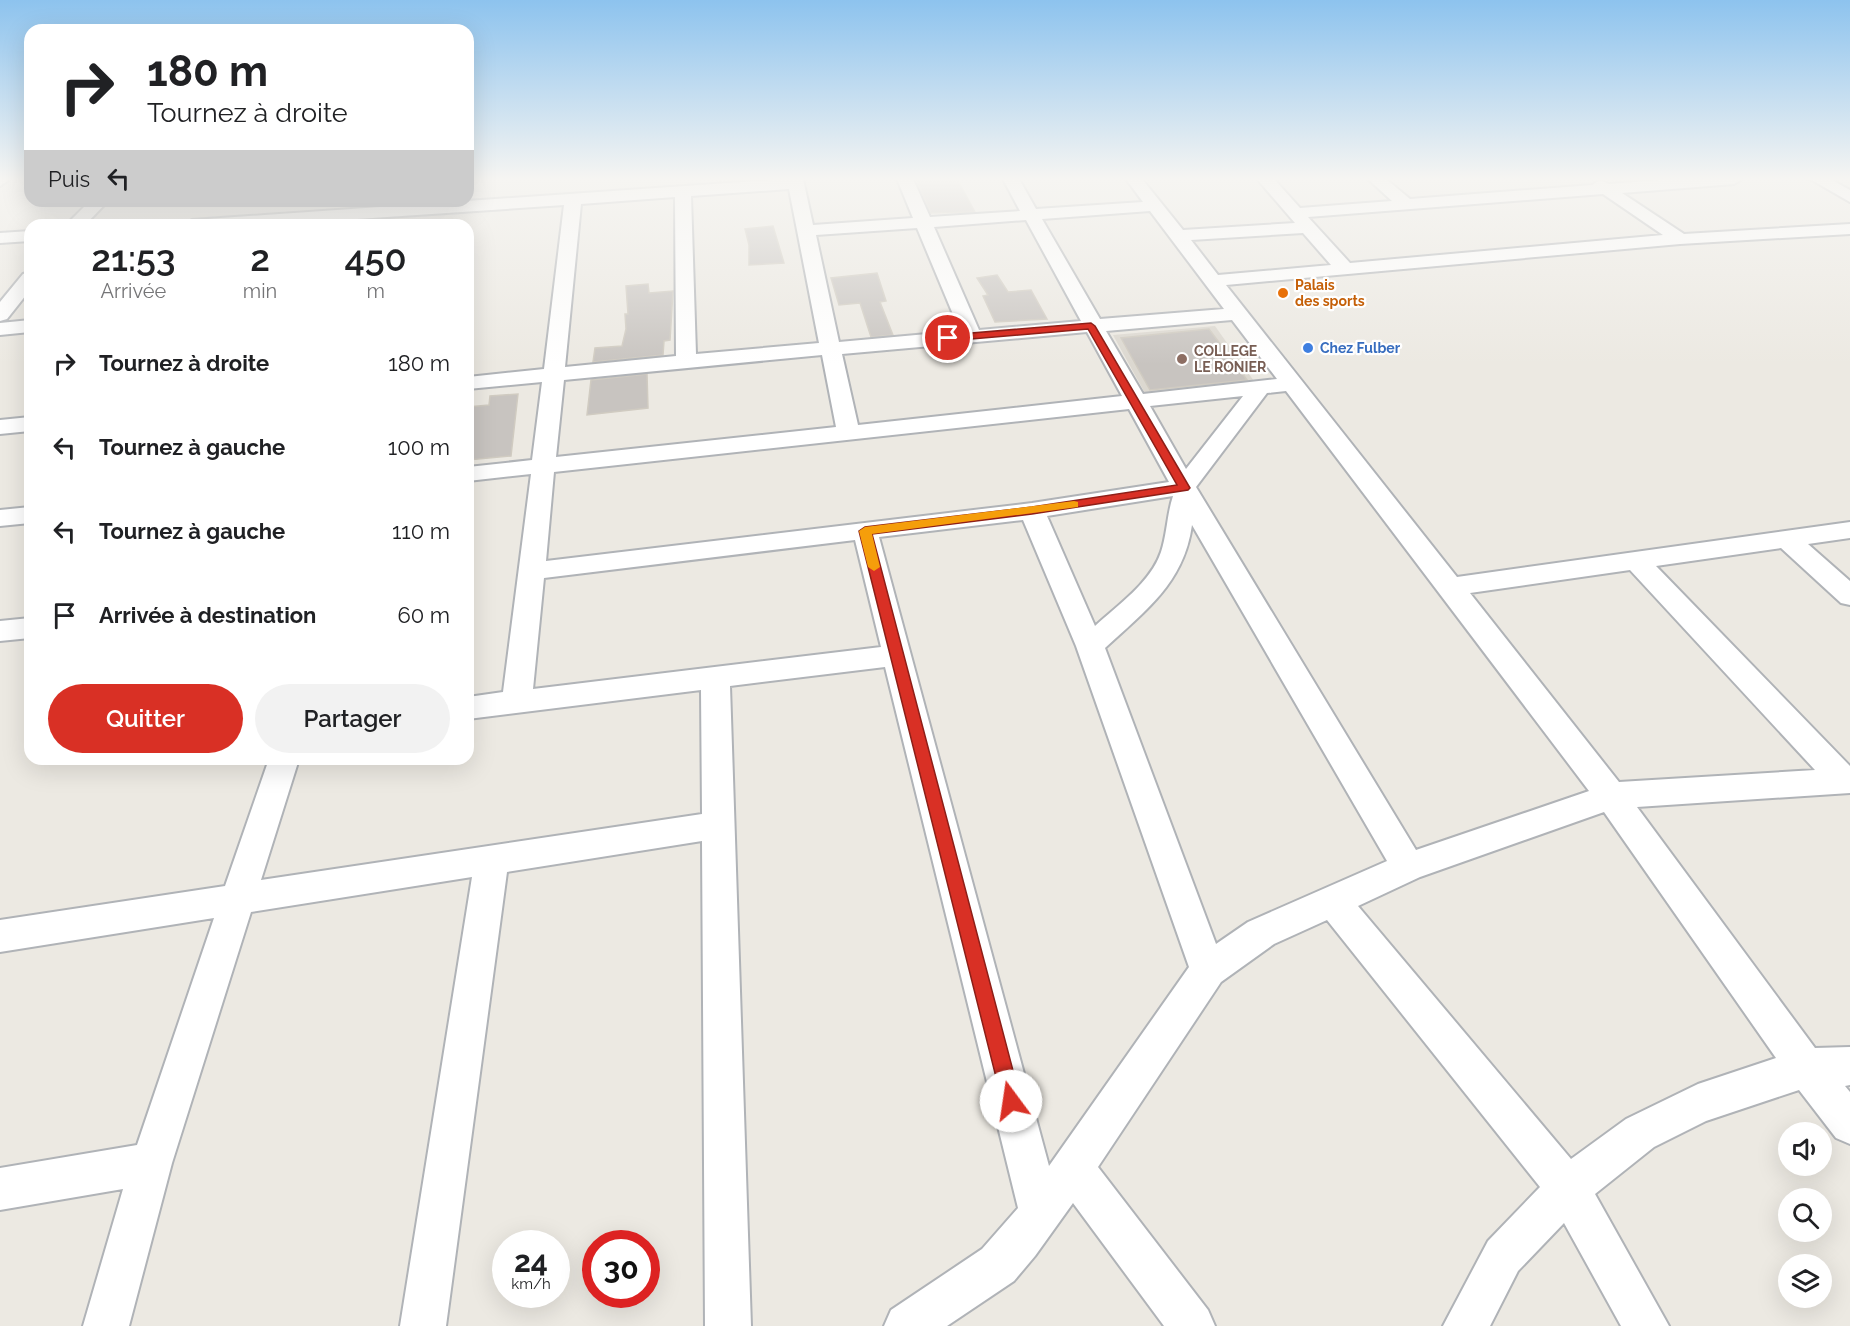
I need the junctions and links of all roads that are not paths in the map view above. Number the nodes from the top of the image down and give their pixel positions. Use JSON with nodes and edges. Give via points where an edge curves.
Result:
{"nodes":[{"id":1,"x":569,"y":241,"type":"edge"},
{"id":2,"x":684,"y":241,"type":"edge"},
{"id":3,"x":806,"y":241,"type":"edge"},
{"id":4,"x":930,"y":241,"type":"edge"},
{"id":5,"x":1044,"y":241,"type":"edge"},
{"id":6,"x":1183,"y":241,"type":"edge"},
{"id":7,"x":1321,"y":241,"type":"edge"},
{"id":8,"x":1659,"y":241,"type":"edge"},
{"id":9,"x":1345,"y":269,"type":"junction"},
{"id":10,"x":1214,"y":281,"type":"junction"},
{"id":11,"x":24,"y":285,"type":"edge"},
{"id":12,"x":1240,"y":313,"type":"junction"},
{"id":13,"x":0,"y":315,"type":"edge"},
{"id":14,"x":1091,"y":326,"type":"junction"},
{"id":15,"x":24,"y":327,"type":"edge"},
{"id":16,"x":0,"y":329,"type":"edge"},
{"id":17,"x":972,"y":336,"type":"junction"},
{"id":18,"x":830,"y":350,"type":"junction"},
{"id":19,"x":686,"y":361,"type":"junction"},
{"id":20,"x":554,"y":376,"type":"junction"},
{"id":21,"x":474,"y":383,"type":"edge"},
{"id":22,"x":1295,"y":384,"type":"junction"},
{"id":23,"x":1261,"y":387,"type":"junction"},
{"id":24,"x":1135,"y":401,"type":"junction"},
{"id":25,"x":24,"y":425,"type":"edge"},
{"id":26,"x":0,"y":427,"type":"edge"},
{"id":27,"x":848,"y":432,"type":"junction"},
{"id":28,"x":544,"y":466,"type":"junction"},
{"id":29,"x":474,"y":473,"type":"edge"},
{"id":30,"x":1185,"y":491,"type":"junction"},
{"id":31,"x":1032,"y":511,"type":"junction"},
{"id":32,"x":24,"y":516,"type":"edge"},
{"id":33,"x":0,"y":518,"type":"edge"},
{"id":34,"x":1850,"y":530,"type":"edge"},
{"id":35,"x":865,"y":531,"type":"junction"},
{"id":36,"x":1786,"y":539,"type":"junction"},
{"id":37,"x":1636,"y":561,"type":"junction"},
{"id":38,"x":532,"y":571,"type":"junction"},
{"id":39,"x":1451,"y":587,"type":"junction"},
{"id":40,"x":1850,"y":596,"type":"edge"},
{"id":41,"x":24,"y":629,"type":"edge"},
{"id":42,"x":0,"y":631,"type":"edge"},
{"id":43,"x":1090,"y":646,"type":"junction"},
{"id":44,"x":896,"y":655,"type":"junction"},
{"id":45,"x":715,"y":677,"type":"junction"},
{"id":46,"x":517,"y":702,"type":"junction"},
{"id":47,"x":474,"y":707,"type":"edge"},
{"id":48,"x":282,"y":765,"type":"edge"},
{"id":49,"x":1847,"y":780,"type":"edge"},
{"id":50,"x":1611,"y":796,"type":"junction"},
{"id":51,"x":717,"y":825,"type":"junction"},
{"id":52,"x":492,"y":860,"type":"junction"},
{"id":53,"x":1408,"y":867,"type":"junction"},
{"id":54,"x":236,"y":901,"type":"junction"},
{"id":55,"x":1333,"y":901,"type":"junction"},
{"id":56,"x":0,"y":936,"type":"edge"},
{"id":57,"x":1208,"y":970,"type":"junction"},
{"id":58,"x":1850,"y":1066,"type":"edge"},
{"id":59,"x":1806,"y":1068,"type":"junction"},
{"id":60,"x":1850,"y":1124,"type":"edge"},
{"id":61,"x":151,"y":1163,"type":"junction"},
{"id":62,"x":1073,"y":1168,"type":"junction"},
{"id":63,"x":1568,"y":1188,"type":"junction"},
{"id":64,"x":0,"y":1189,"type":"edge"},
{"id":65,"x":1040,"y":1213,"type":"junction"},
{"id":66,"x":106,"y":1326,"type":"edge"},
{"id":67,"x":423,"y":1326,"type":"edge"},
{"id":68,"x":728,"y":1326,"type":"edge"},
{"id":69,"x":907,"y":1326,"type":"edge"},
{"id":70,"x":1192,"y":1326,"type":"edge"},
{"id":71,"x":1466,"y":1326,"type":"edge"},
{"id":72,"x":1646,"y":1326,"type":"edge"}],
"edges":[{"from":1,"to":20,"type":"street"},
{"from":2,"to":19,"type":"street"},
{"from":3,"to":18,"type":"street"},
{"from":4,"to":17,"type":"street"},
{"from":5,"to":14,"type":"street"},
{"from":6,"to":10,"type":"street"},
{"from":7,"to":9,"type":"street"},
{"from":8,"to":9,"type":"street"},
{"from":9,"to":10,"type":"street"},
{"from":10,"to":12,"type":"street"},
{"from":11,"to":13,"type":"street"},
{"from":12,"to":14,"type":"street"},
{"from":12,"to":22,"type":"street"},
{"from":14,"to":17,"type":"street"},
{"from":14,"to":24,"type":"street"},
{"from":15,"to":16,"type":"street"},
{"from":17,"to":18,"type":"street"},
{"from":18,"to":19,"type":"street"},
{"from":18,"to":27,"type":"street"},
{"from":19,"to":20,"type":"street"},
{"from":20,"to":21,"type":"street"},
{"from":20,"to":28,"type":"street"},
{"from":22,"to":23,"type":"street"},
{"from":22,"to":39,"type":"street"},
{"from":23,"to":24,"type":"street"},
{"from":23,"to":30,"type":"street"},
{"from":24,"to":27,"type":"street"},
{"from":24,"to":30,"type":"street"},
{"from":25,"to":26,"type":"street"},
{"from":27,"to":28,"type":"street"},
{"from":28,"to":29,"type":"street"},
{"from":28,"to":38,"type":"street"},
{"from":30,"to":31,"type":"street"},
{"from":30,"to":43,"type":"street","via":[[1172,559],[1150,588]]},
{"from":30,"to":53,"type":"street"},
{"from":31,"to":35,"type":"street"},
{"from":31,"to":43,"type":"street"},
{"from":32,"to":33,"type":"street"},
{"from":34,"to":36,"type":"street"},
{"from":35,"to":38,"type":"street"},
{"from":35,"to":44,"type":"street"},
{"from":36,"to":37,"type":"street"},
{"from":36,"to":40,"type":"street"},
{"from":37,"to":39,"type":"street"},
{"from":37,"to":49,"type":"street"},
{"from":38,"to":46,"type":"street"},
{"from":39,"to":50,"type":"street"},
{"from":41,"to":42,"type":"street"},
{"from":43,"to":57,"type":"street"},
{"from":44,"to":45,"type":"street"},
{"from":44,"to":65,"type":"street"},
{"from":45,"to":46,"type":"street"},
{"from":45,"to":51,"type":"street"},
{"from":46,"to":47,"type":"street"},
{"from":48,"to":54,"type":"street"},
{"from":49,"to":50,"type":"street"},
{"from":50,"to":53,"type":"street"},
{"from":50,"to":59,"type":"street"},
{"from":51,"to":52,"type":"street"},
{"from":51,"to":68,"type":"street"},
{"from":52,"to":54,"type":"street"},
{"from":52,"to":67,"type":"street"},
{"from":53,"to":55,"type":"street"},
{"from":54,"to":56,"type":"street"},
{"from":54,"to":61,"type":"street"},
{"from":55,"to":57,"type":"street","via":[[1261,933]]},
{"from":55,"to":63,"type":"street"},
{"from":57,"to":62,"type":"street"},
{"from":58,"to":59,"type":"street"},
{"from":59,"to":60,"type":"street"},
{"from":59,"to":63,"type":"street","via":[[1698,1104],[1640,1133]]},
{"from":61,"to":64,"type":"street"},
{"from":61,"to":66,"type":"street"},
{"from":62,"to":65,"type":"street"},
{"from":62,"to":70,"type":"street"},
{"from":63,"to":71,"type":"street","via":[[1503,1256]]},
{"from":63,"to":72,"type":"street"},
{"from":65,"to":69,"type":"street","via":[[998,1265]]}]}
